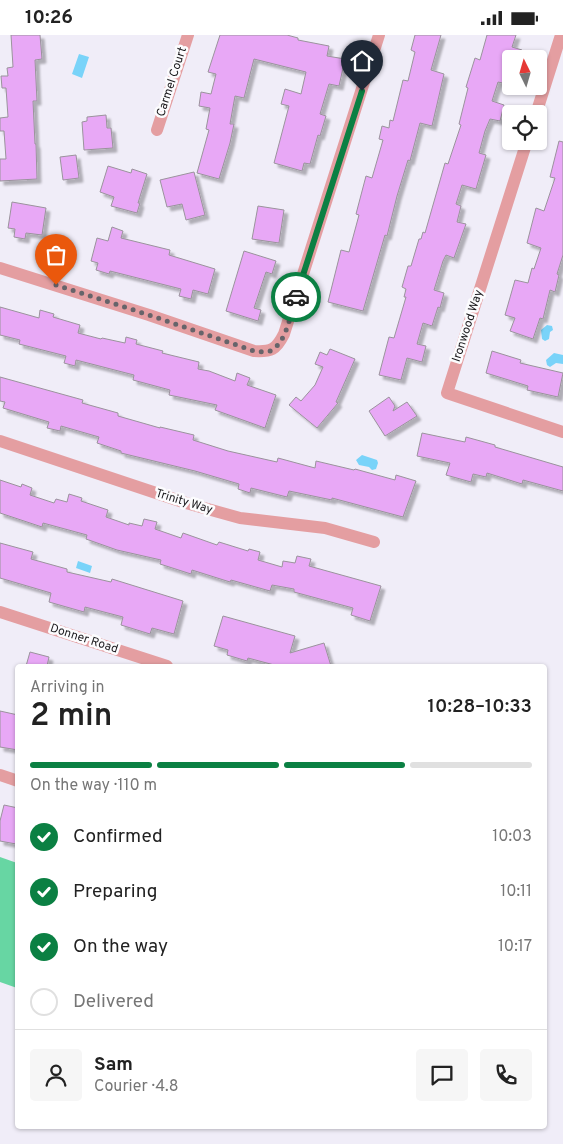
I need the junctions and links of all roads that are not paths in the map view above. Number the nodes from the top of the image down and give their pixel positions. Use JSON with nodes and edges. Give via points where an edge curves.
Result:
{"nodes":[{"id":1,"x":188,"y":35,"type":"edge"},
{"id":2,"x":379,"y":35,"type":"edge"},
{"id":3,"x":561,"y":35,"type":"edge"},
{"id":4,"x":539,"y":105,"type":"edge"},
{"id":5,"x":157,"y":130,"type":"dead end"},
{"id":6,"x":524,"y":150,"type":"edge"},
{"id":7,"x":0,"y":268,"type":"edge"},
{"id":8,"x":563,"y":432,"type":"edge"},
{"id":9,"x":0,"y":441,"type":"edge"},
{"id":10,"x":374,"y":542,"type":"dead end"},
{"id":11,"x":0,"y":612,"type":"edge"},
{"id":12,"x":161,"y":664,"type":"edge"},
{"id":13,"x":0,"y":775,"type":"edge"},
{"id":14,"x":15,"y":780,"type":"edge"}],
"edges":[{"from":1,"to":5,"type":"street","name":"Carmel Court"},
{"from":2,"to":7,"type":"street","via":[[284,334],[278,345],[268,352],[254,351]]},
{"from":3,"to":4,"type":"street"},
{"from":6,"to":8,"type":"street","name":"Ironwood Way","via":[[446,393]]},
{"from":9,"to":10,"type":"street","name":"Trinity Way","via":[[232,516],[325,528]]},
{"from":11,"to":12,"type":"street","name":"Donner Road"},
{"from":13,"to":14,"type":"street"}]}
